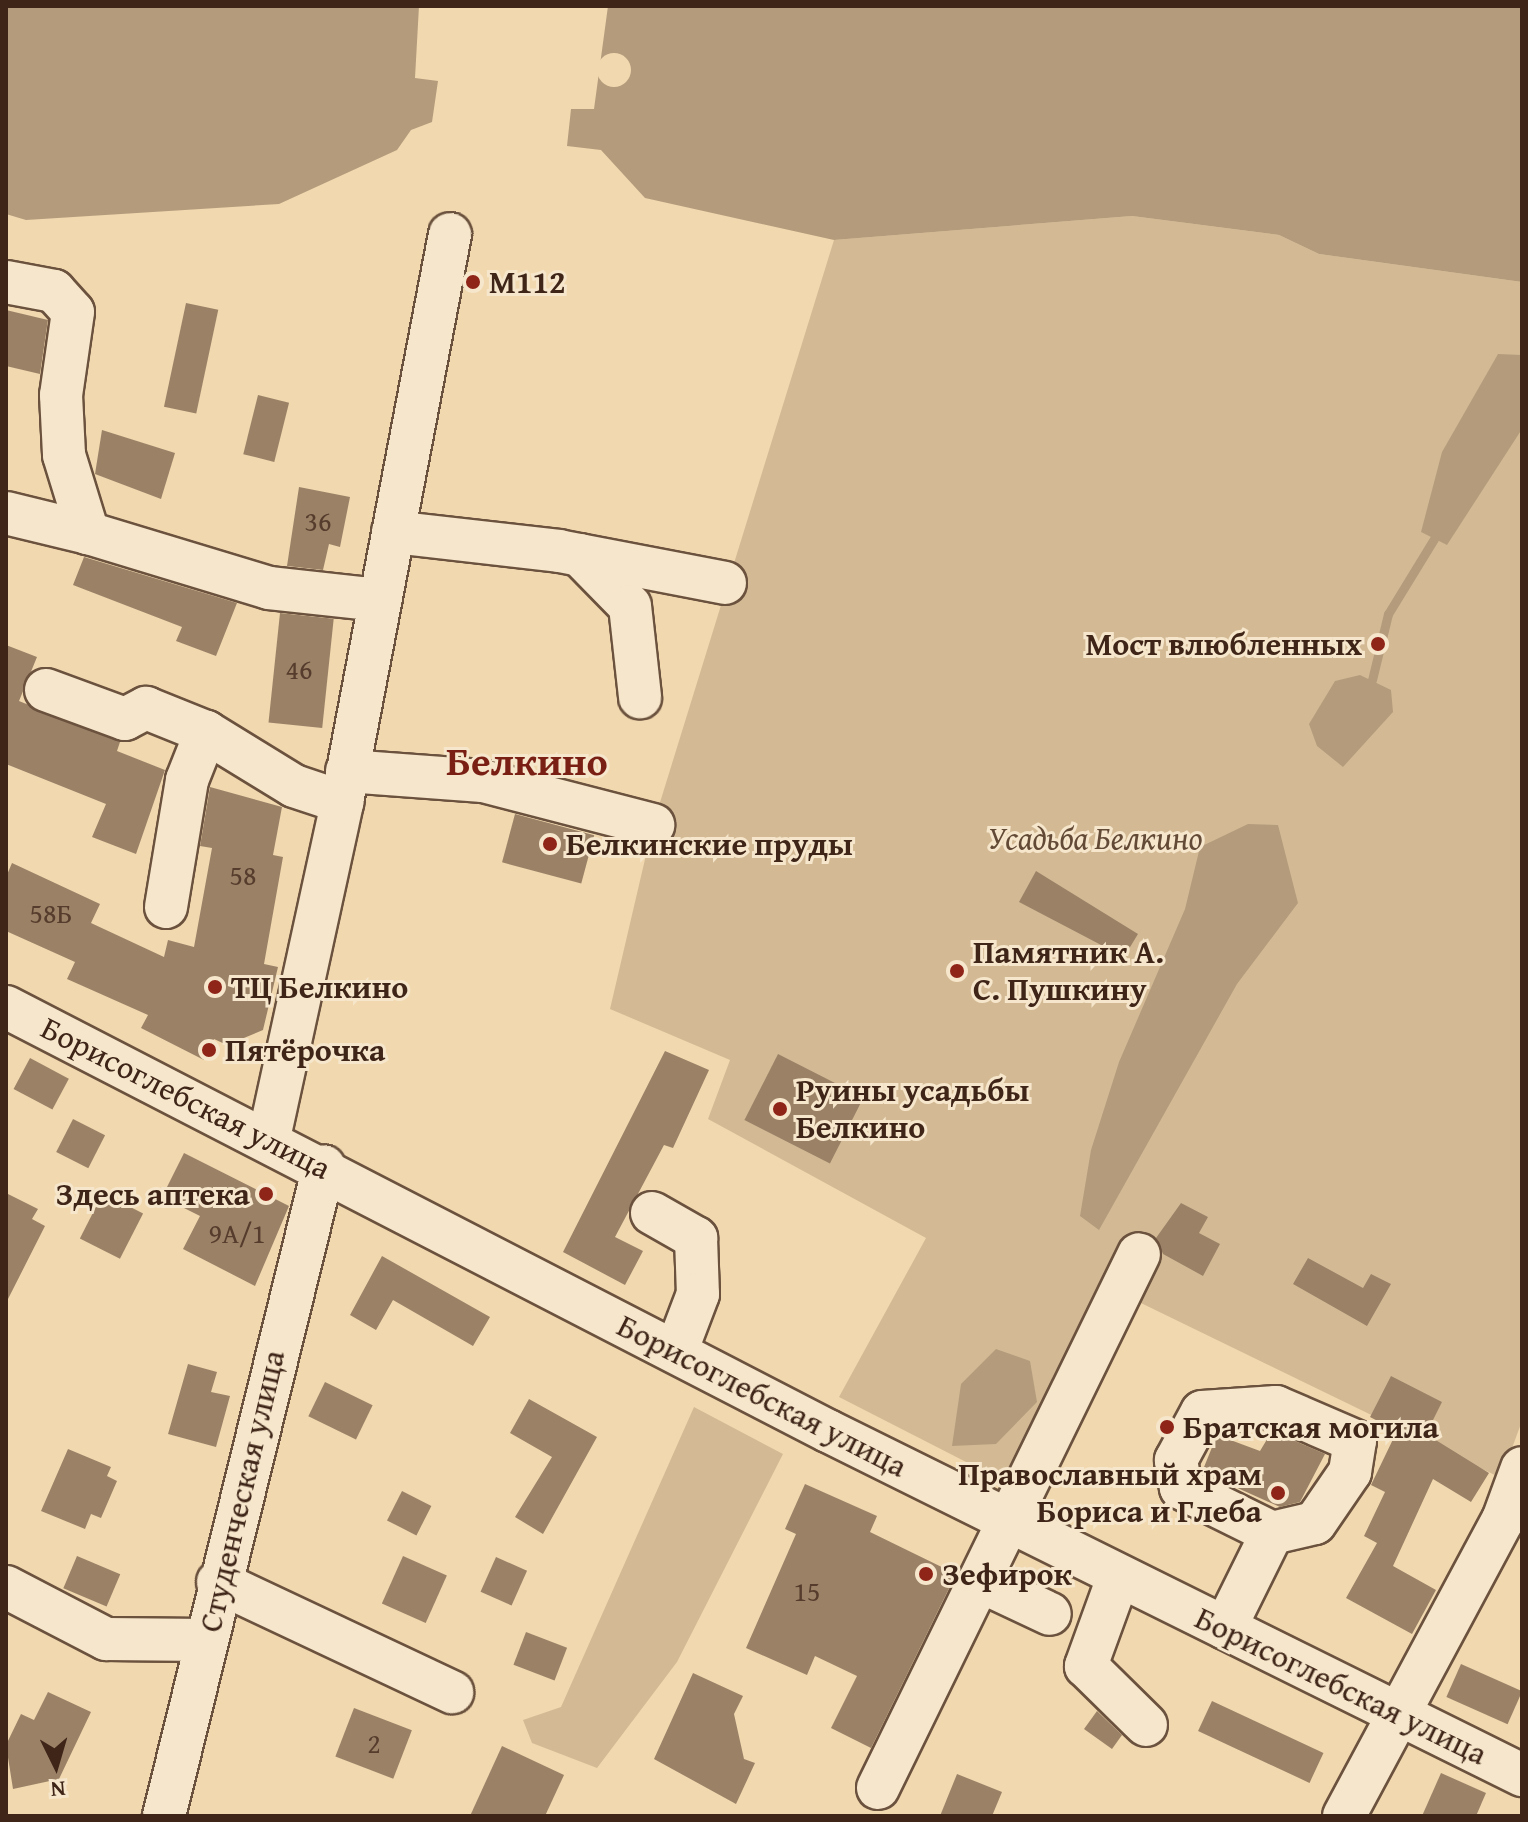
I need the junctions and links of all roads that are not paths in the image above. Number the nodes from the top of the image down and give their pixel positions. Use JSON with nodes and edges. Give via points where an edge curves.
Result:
{"nodes":[{"id":1,"x":450,"y":234,"type":"dead end"},
{"id":2,"x":6,"y":282,"type":"edge"},
{"id":3,"x":6,"y":513,"type":"edge"},
{"id":4,"x":393,"y":532,"type":"junction"},
{"id":5,"x":88,"y":533,"type":"junction"},
{"id":6,"x":580,"y":555,"type":"junction"},
{"id":7,"x":725,"y":583,"type":"dead end"},
{"id":8,"x":380,"y":600,"type":"junction"},
{"id":9,"x":46,"y":690,"type":"dead end"},
{"id":10,"x":640,"y":697,"type":"dead end"},
{"id":11,"x":206,"y":732,"type":"junction"},
{"id":12,"x":345,"y":787,"type":"junction"},
{"id":13,"x":653,"y":825,"type":"dead end"},
{"id":14,"x":166,"y":907,"type":"dead end"},
{"id":15,"x":6,"y":1007,"type":"edge"},
{"id":16,"x":269,"y":1138,"type":"junction"},
{"id":17,"x":324,"y":1166,"type":"junction"},
{"id":18,"x":652,"y":1213,"type":"dead end"},
{"id":19,"x":1139,"y":1254,"type":"dead end"},
{"id":20,"x":676,"y":1352,"type":"junction"},
{"id":21,"x":1522,"y":1468,"type":"edge"},
{"id":22,"x":1009,"y":1522,"type":"junction"},
{"id":23,"x":1272,"y":1533,"type":"dead end"},
{"id":24,"x":1118,"y":1578,"type":"junction"},
{"id":25,"x":980,"y":1581,"type":"junction"},
{"id":26,"x":218,"y":1582,"type":"junction"},
{"id":27,"x":6,"y":1587,"type":"edge"},
{"id":28,"x":1050,"y":1614,"type":"dead end"},
{"id":29,"x":1225,"y":1628,"type":"junction"},
{"id":30,"x":207,"y":1640,"type":"junction"},
{"id":31,"x":452,"y":1692,"type":"dead end"},
{"id":32,"x":1402,"y":1713,"type":"junction"},
{"id":33,"x":1146,"y":1725,"type":"dead end"},
{"id":34,"x":1522,"y":1775,"type":"edge"},
{"id":35,"x":878,"y":1788,"type":"dead end"},
{"id":36,"x":164,"y":1816,"type":"edge"},
{"id":37,"x":1344,"y":1816,"type":"edge"}],
"edges":[{"from":1,"to":4,"type":"street"},
{"from":2,"to":5,"type":"street","via":[[54,291],[73,312],[61,395],[64,455]]},
{"from":3,"to":5,"type":"street"},
{"from":4,"to":6,"type":"street"},
{"from":4,"to":8,"type":"street"},
{"from":5,"to":8,"type":"street","via":[[269,588]]},
{"from":6,"to":7,"type":"street"},
{"from":6,"to":10,"type":"street","via":[[630,606]]},
{"from":8,"to":12,"type":"street"},
{"from":9,"to":11,"type":"street","via":[[125,719],[146,708]]},
{"from":11,"to":12,"type":"street","via":[[294,786]]},
{"from":11,"to":14,"type":"street","via":[[187,780]]},
{"from":12,"to":13,"type":"street","via":[[483,781]]},
{"from":12,"to":16,"type":"street"},
{"from":15,"to":16,"type":"street","name":"Борисоглебская улица"},
{"from":16,"to":17,"type":"street","name":"Борисоглебская улица"},
{"from":17,"to":20,"type":"street","name":"Борисоглебская улица"},
{"from":17,"to":26,"type":"street","name":"Студенческая улица"},
{"from":18,"to":20,"type":"street","via":[[696,1238],[698,1294]]},
{"from":19,"to":22,"type":"street"},
{"from":20,"to":22,"type":"street","name":"Борисоглебская улица"},
{"from":21,"to":32,"type":"street"},
{"from":22,"to":24,"type":"street","name":"Борисоглебская улица"},
{"from":22,"to":25,"type":"street"},
{"from":23,"to":29,"type":"street"},
{"from":24,"to":29,"type":"street","name":"Борисоглебская улица"},
{"from":24,"to":33,"type":"street","via":[[1086,1666]]},
{"from":25,"to":28,"type":"street"},
{"from":25,"to":35,"type":"street"},
{"from":26,"to":30,"type":"street","name":"Студенческая улица"},
{"from":26,"to":31,"type":"street"},
{"from":27,"to":30,"type":"street","via":[[106,1639]]},
{"from":29,"to":32,"type":"street","name":"Борисоглебская улица"},
{"from":30,"to":36,"type":"street","name":"Студенческая улица"},
{"from":32,"to":34,"type":"street","name":"Борисоглебская улица"},
{"from":32,"to":37,"type":"street"}]}
